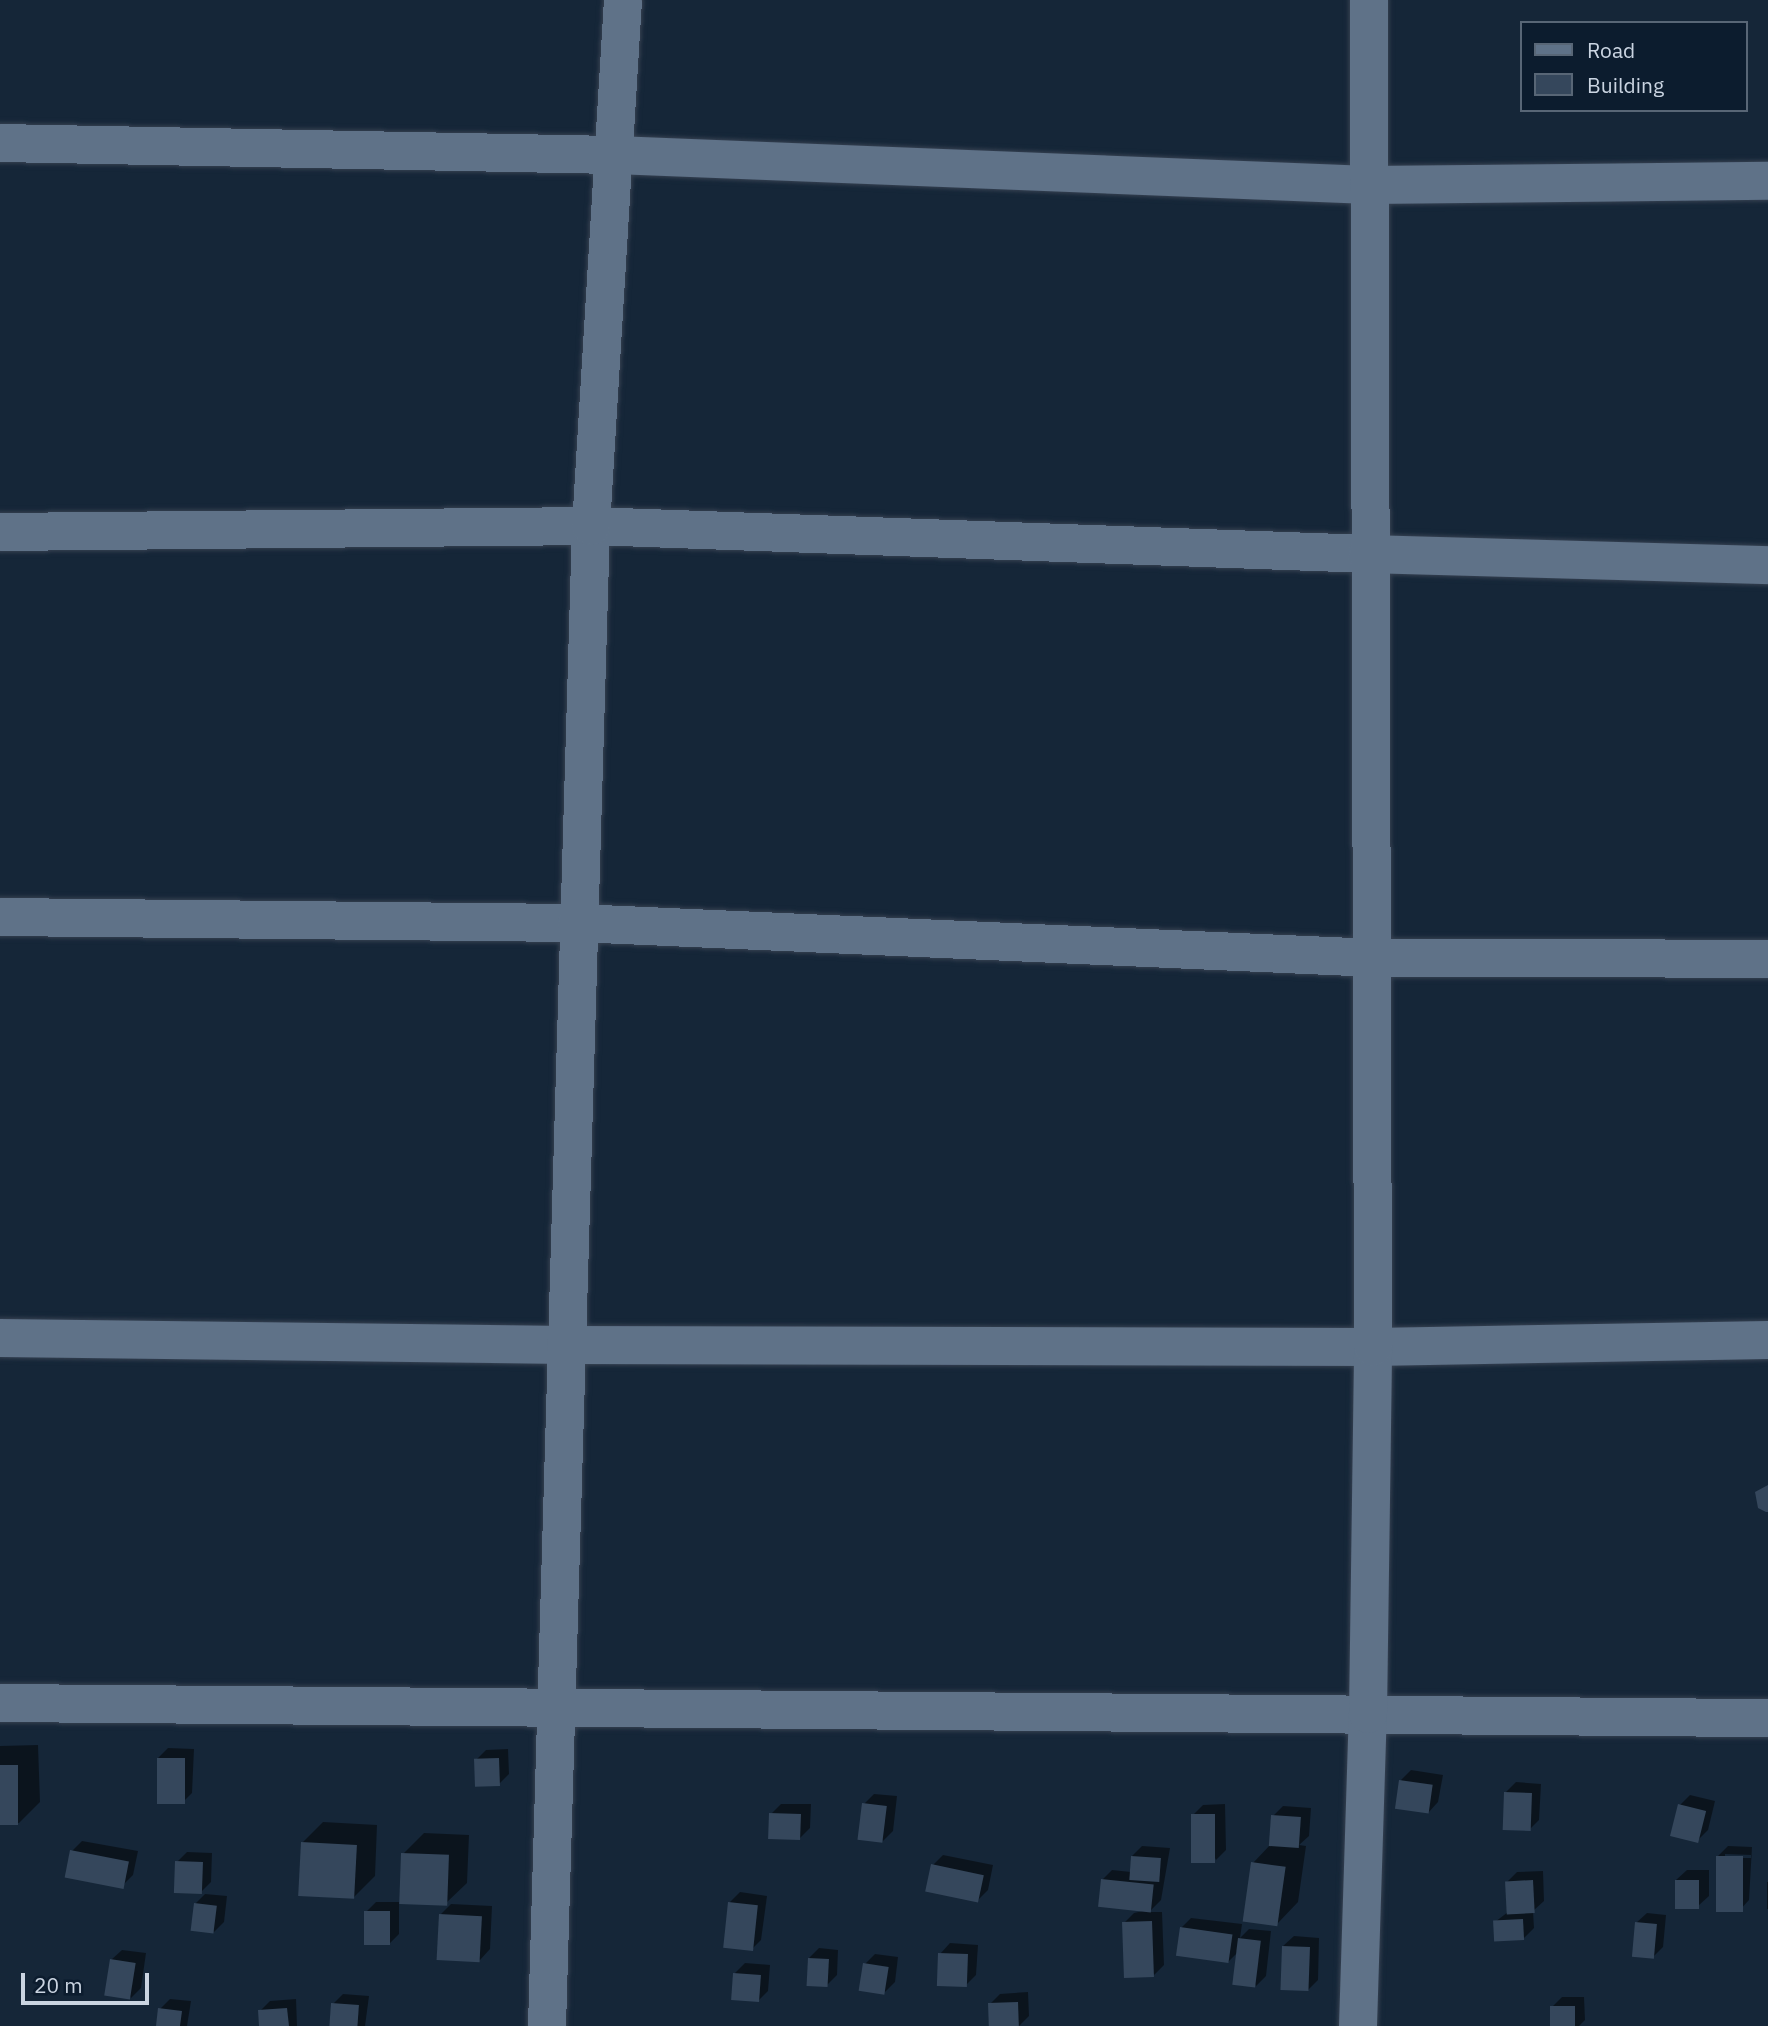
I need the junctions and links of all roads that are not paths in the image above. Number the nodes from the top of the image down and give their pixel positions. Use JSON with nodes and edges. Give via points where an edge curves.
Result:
{"nodes":[{"id":1,"x":623,"y":0,"type":"edge"},
{"id":2,"x":1369,"y":0,"type":"edge"},
{"id":3,"x":0,"y":143,"type":"edge"},
{"id":4,"x":615,"y":155,"type":"junction"},
{"id":5,"x":1768,"y":181,"type":"edge"},
{"id":6,"x":1369,"y":185,"type":"junction"},
{"id":7,"x":591,"y":526,"type":"junction"},
{"id":8,"x":0,"y":532,"type":"edge"},
{"id":9,"x":1368,"y":554,"type":"junction"},
{"id":10,"x":1768,"y":565,"type":"edge"},
{"id":11,"x":0,"y":917,"type":"edge"},
{"id":12,"x":577,"y":923,"type":"junction"},
{"id":13,"x":1374,"y":958,"type":"junction"},
{"id":14,"x":1768,"y":958,"type":"edge"},
{"id":15,"x":0,"y":1338,"type":"edge"},
{"id":16,"x":1768,"y":1340,"type":"edge"},
{"id":17,"x":566,"y":1345,"type":"junction"},
{"id":18,"x":1373,"y":1347,"type":"junction"},
{"id":19,"x":0,"y":1703,"type":"edge"},
{"id":20,"x":558,"y":1709,"type":"junction"},
{"id":21,"x":1368,"y":1714,"type":"junction"},
{"id":22,"x":1768,"y":1718,"type":"edge"},
{"id":23,"x":547,"y":2026,"type":"edge"},
{"id":24,"x":1358,"y":2026,"type":"edge"}],
"edges":[{"from":1,"to":4,"type":"street"},
{"from":2,"to":6,"type":"street"},
{"from":3,"to":4,"type":"street"},
{"from":4,"to":6,"type":"street"},
{"from":4,"to":7,"type":"street"},
{"from":5,"to":6,"type":"street"},
{"from":6,"to":9,"type":"street"},
{"from":7,"to":8,"type":"street"},
{"from":7,"to":9,"type":"street"},
{"from":7,"to":12,"type":"street"},
{"from":9,"to":10,"type":"street"},
{"from":9,"to":13,"type":"street"},
{"from":11,"to":12,"type":"street"},
{"from":12,"to":13,"type":"street"},
{"from":12,"to":17,"type":"street"},
{"from":13,"to":14,"type":"street"},
{"from":13,"to":18,"type":"street"},
{"from":15,"to":17,"type":"street"},
{"from":16,"to":18,"type":"street"},
{"from":17,"to":18,"type":"street"},
{"from":17,"to":20,"type":"street"},
{"from":18,"to":21,"type":"street"},
{"from":19,"to":20,"type":"street"},
{"from":20,"to":21,"type":"street"},
{"from":20,"to":23,"type":"street"},
{"from":21,"to":22,"type":"street"},
{"from":21,"to":24,"type":"street"}]}
